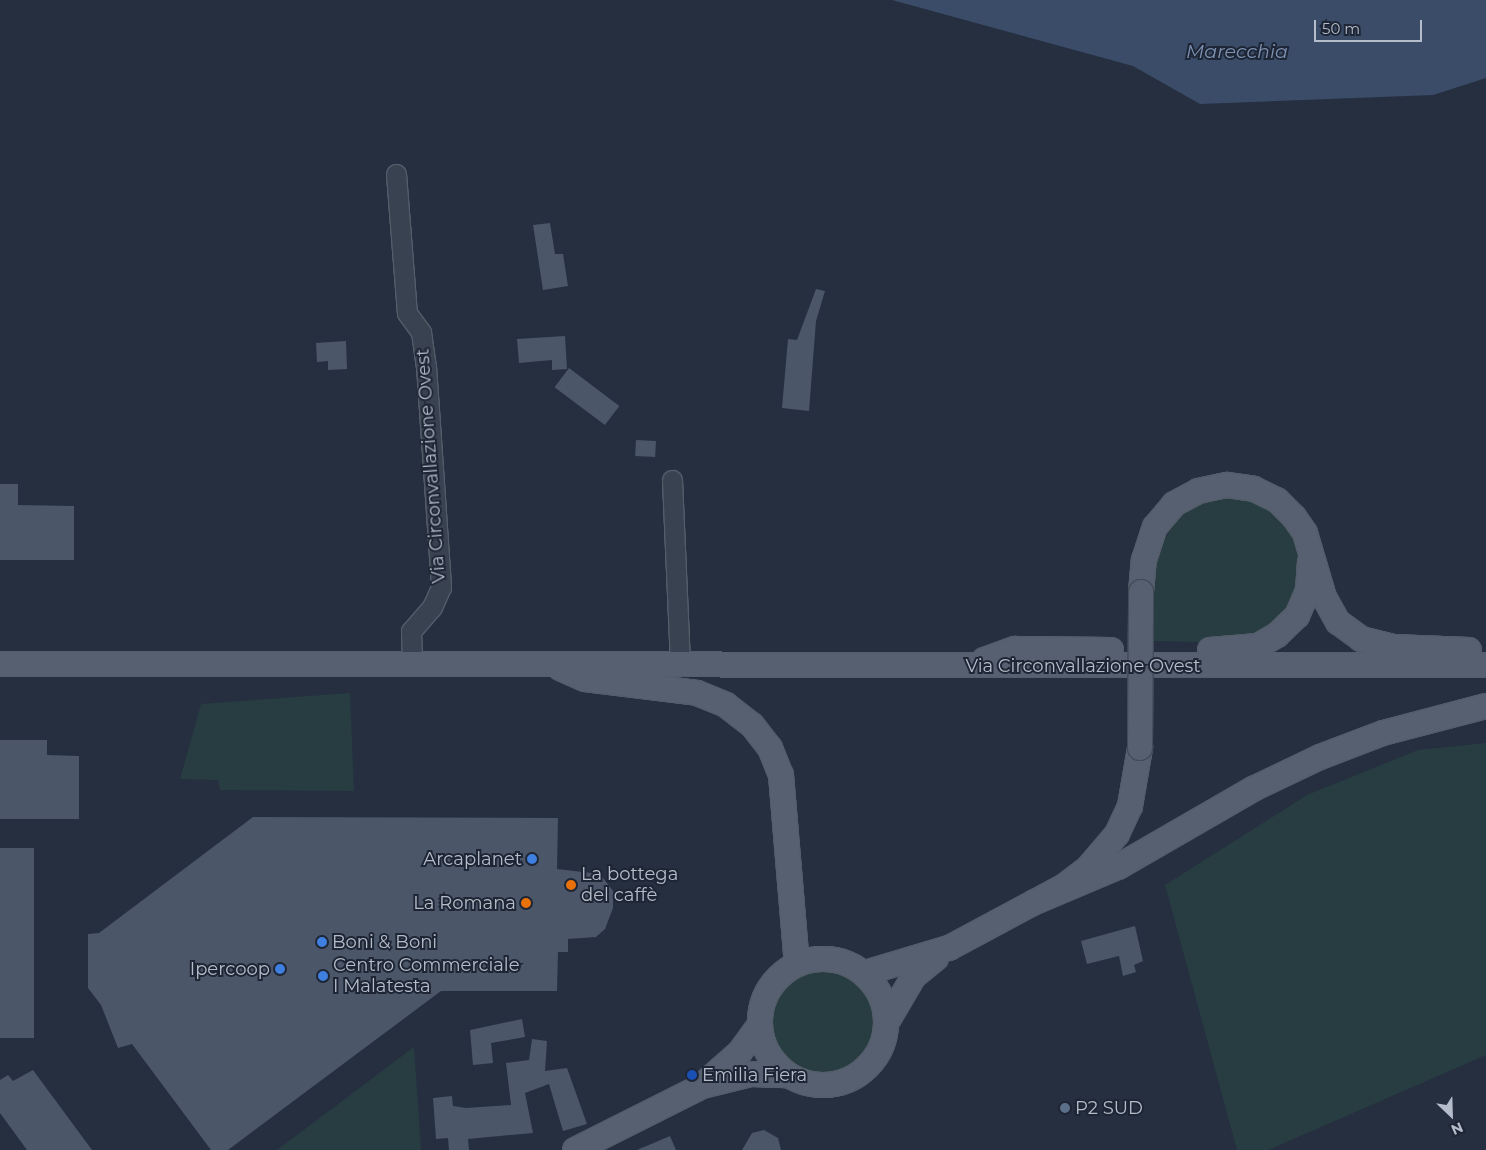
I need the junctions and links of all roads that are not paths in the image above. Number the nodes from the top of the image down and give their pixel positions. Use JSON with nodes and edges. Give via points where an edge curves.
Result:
{"nodes":[{"id":1,"x":396,"y":174,"type":"dead end"},
{"id":2,"x":672,"y":480,"type":"dead end"},
{"id":3,"x":1310,"y":550,"type":"junction"},
{"id":4,"x":1486,"y":650,"type":"edge"},
{"id":5,"x":550,"y":663,"type":"junction"},
{"id":6,"x":0,"y":664,"type":"edge"},
{"id":7,"x":412,"y":664,"type":"junction"},
{"id":8,"x":680,"y":664,"type":"junction"},
{"id":9,"x":1486,"y":665,"type":"edge"},
{"id":10,"x":965,"y":667,"type":"junction"},
{"id":11,"x":1486,"y":706,"type":"edge"},
{"id":12,"x":1035,"y":902,"type":"junction"},
{"id":13,"x":948,"y":948,"type":"junction"},
{"id":14,"x":797,"y":964,"type":"junction"},
{"id":15,"x":865,"y":973,"type":"junction"},
{"id":16,"x":887,"y":1022,"type":"junction"},
{"id":17,"x":759,"y":1026,"type":"junction"},
{"id":18,"x":787,"y":1074,"type":"junction"},
{"id":19,"x":702,"y":1086,"type":"junction"},
{"id":20,"x":575,"y":1150,"type":"edge"}],
"edges":[{"from":1,"to":7,"type":"street","name":"Via Circonvallazione Ovest","via":[[407,313],[421,332],[426,366],[441,587],[432,607],[411,631]]},
{"from":2,"to":8,"type":"street"},
{"from":3,"to":4,"type":"main road","via":[[1324,597],[1338,622],[1361,639],[1393,647]]},
{"from":3,"to":10,"type":"main road","via":[[1308,590],[1297,616],[1258,646],[1236,650],[1015,650]]},
{"from":3,"to":12,"type":"main road","bridge":true,"via":[[1294,517],[1277,500],[1254,489],[1227,485],[1198,491],[1174,504],[1155,527],[1144,560],[1141,592],[1138,777],[1117,834],[1088,868]]},
{"from":5,"to":7,"type":"main road","name":"Via Circonvallazione Ovest"},
{"from":5,"to":8,"type":"main road","name":"Via Circonvallazione Ovest"},
{"from":5,"to":14,"type":"main road","via":[[585,679],[697,692],[726,705],[752,725],[770,748],[781,775]]},
{"from":6,"to":7,"type":"main road","name":"Via Circonvallazione Ovest"},
{"from":8,"to":10,"type":"main road","name":"Via Circonvallazione Ovest"},
{"from":9,"to":10,"type":"main road","name":"Via Circonvallazione Ovest"},
{"from":11,"to":12,"type":"main road","via":[[1383,732],[1320,757],[1255,788],[1118,867]]},
{"from":12,"to":13,"type":"main road"},
{"from":13,"to":15,"type":"main road"},
{"from":13,"to":16,"type":"main road","via":[[914,976]]},
{"from":14,"to":15,"type":"main road","via":[[836,959]]},
{"from":14,"to":17,"type":"main road","via":[[768,989]]},
{"from":15,"to":16,"type":"main road","via":[[877,987]]},
{"from":16,"to":18,"type":"main road","via":[[882,1044],[859,1074],[829,1085],[807,1084]]},
{"from":17,"to":18,"type":"main road","via":[[773,1061]]},
{"from":17,"to":19,"type":"main road","via":[[740,1052]]},
{"from":18,"to":19,"type":"main road","via":[[751,1074]]},
{"from":19,"to":20,"type":"main road"}]}
